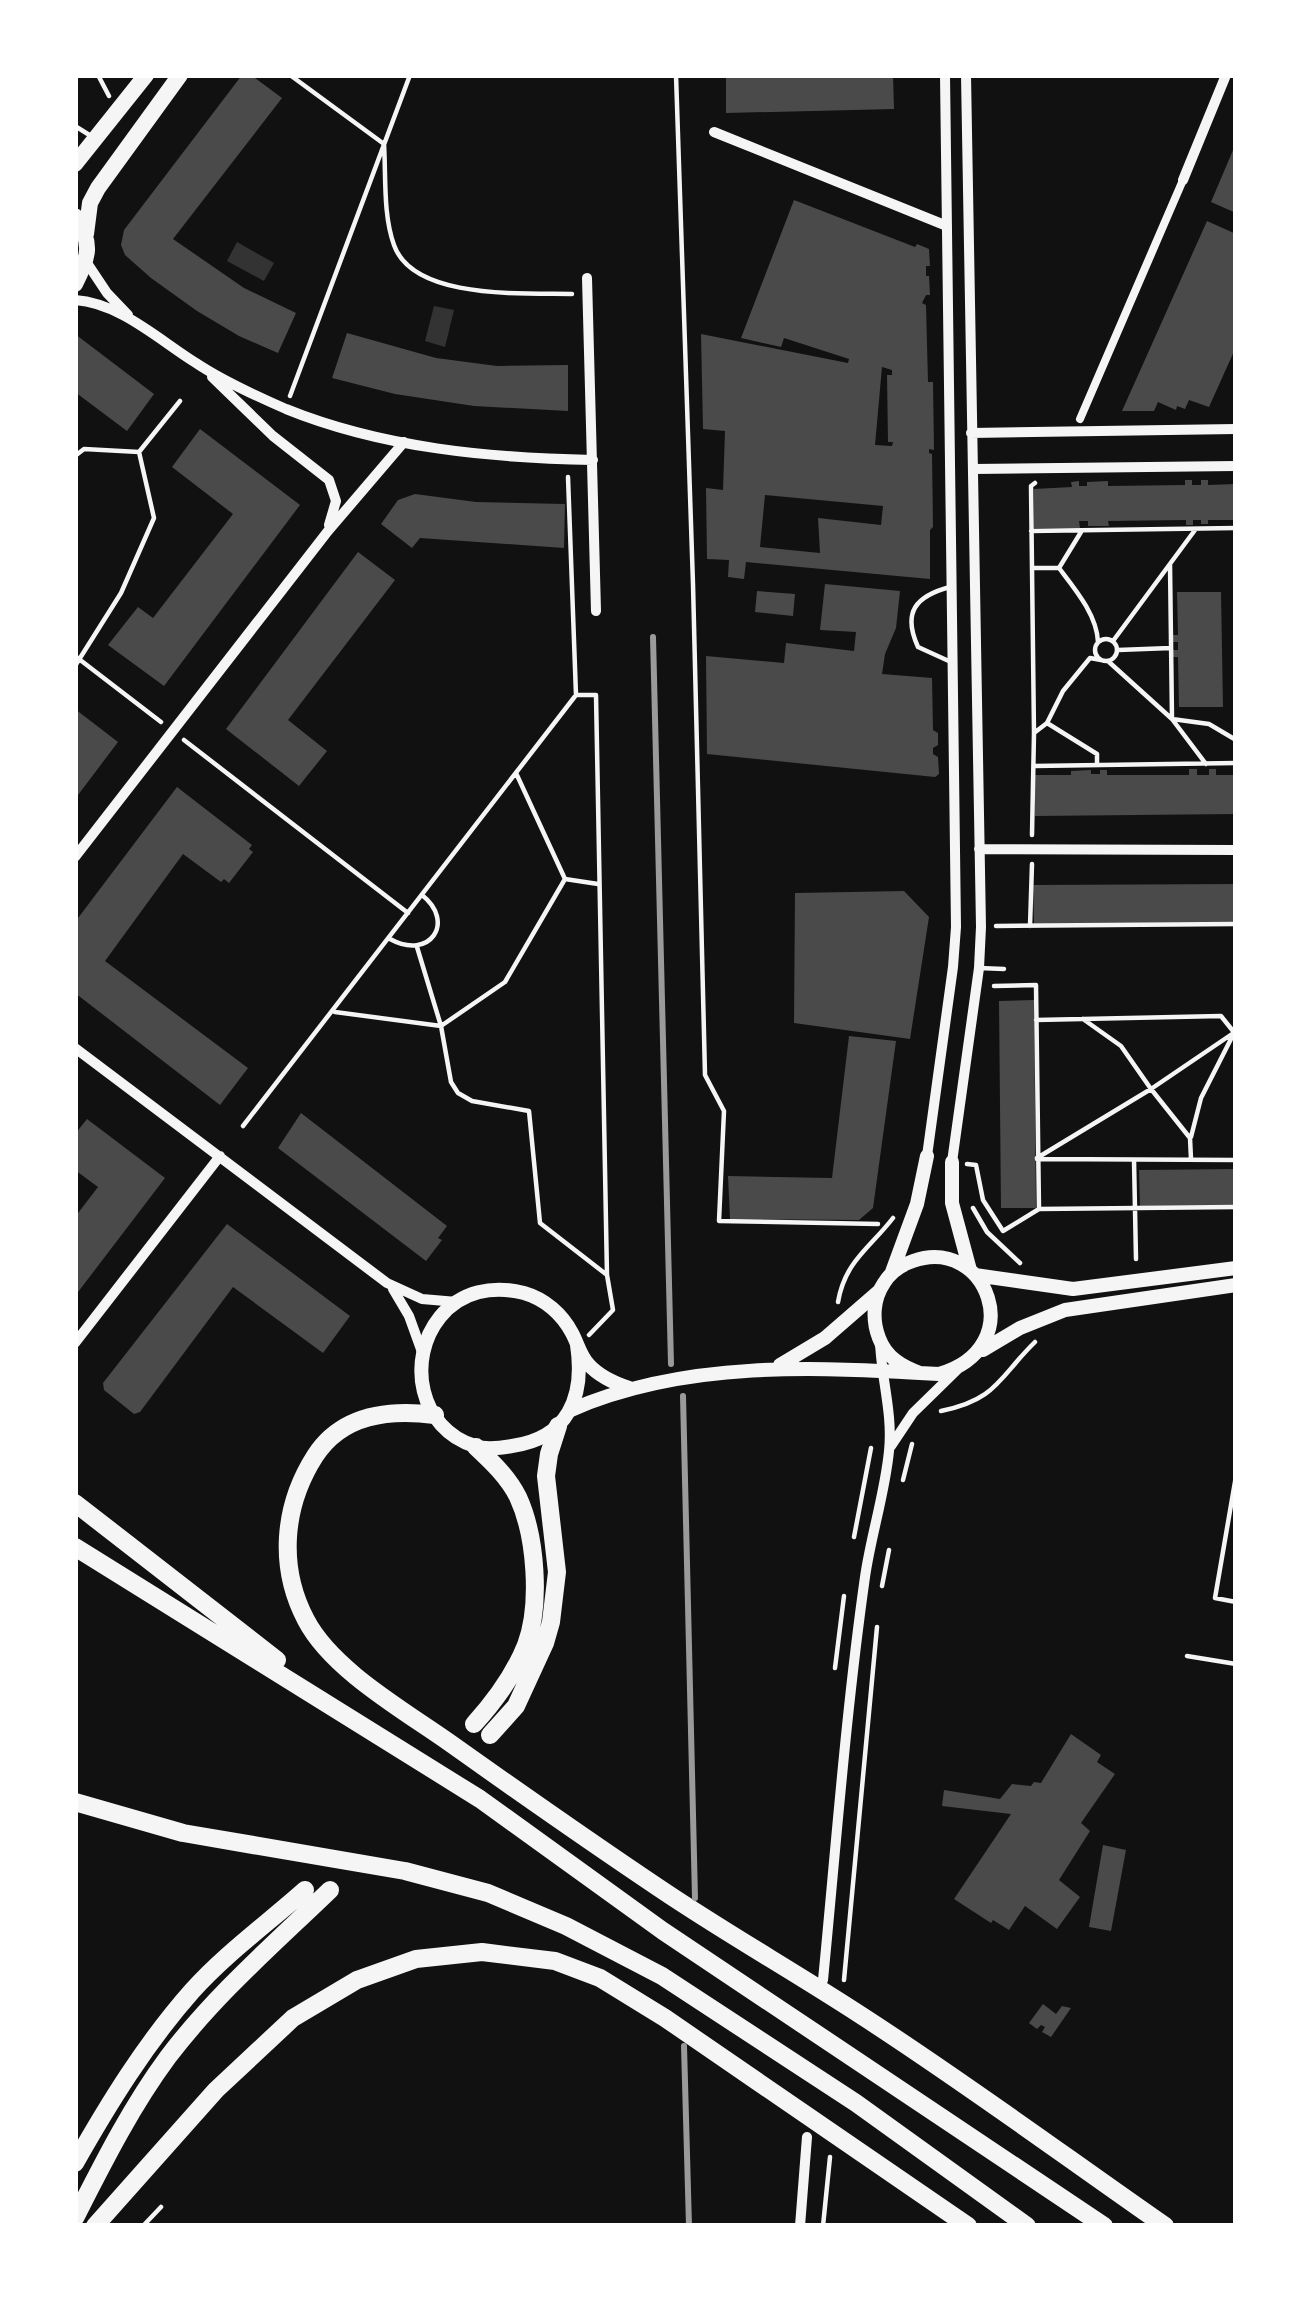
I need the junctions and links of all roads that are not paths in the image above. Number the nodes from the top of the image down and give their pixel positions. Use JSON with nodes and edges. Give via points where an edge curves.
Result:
{"nodes":[{"id":1,"x":146,"y":75,"type":"edge"},
{"id":2,"x":180,"y":75,"type":"edge"},
{"id":3,"x":945,"y":75,"type":"edge"},
{"id":4,"x":966,"y":75,"type":"edge"},
{"id":5,"x":1226,"y":75,"type":"edge"},
{"id":6,"x":75,"y":126,"type":"edge"},
{"id":7,"x":714,"y":132,"type":"dead end"},
{"id":8,"x":95,"y":140,"type":"junction"},
{"id":9,"x":75,"y":164,"type":"edge"},
{"id":10,"x":1183,"y":180,"type":"joint"},
{"id":11,"x":75,"y":216,"type":"edge"},
{"id":12,"x":947,"y":226,"type":"junction"},
{"id":13,"x":86,"y":234,"type":"junction"},
{"id":14,"x":85,"y":260,"type":"junction"},
{"id":15,"x":587,"y":278,"type":"dead end"},
{"id":16,"x":75,"y":284,"type":"edge"},
{"id":17,"x":75,"y":300,"type":"edge"},
{"id":18,"x":138,"y":326,"type":"junction"},
{"id":19,"x":201,"y":367,"type":"junction"},
{"id":20,"x":1080,"y":419,"type":"dead end"},
{"id":21,"x":1236,"y":429,"type":"edge"},
{"id":22,"x":971,"y":433,"type":"junction"},
{"id":23,"x":404,"y":442,"type":"junction"},
{"id":24,"x":593,"y":460,"type":"junction"},
{"id":25,"x":1236,"y":466,"type":"edge"},
{"id":26,"x":973,"y":469,"type":"junction"},
{"id":27,"x":328,"y":531,"type":"junction"},
{"id":28,"x":950,"y":587,"type":"junction"},
{"id":29,"x":596,"y":611,"type":"dead end"},
{"id":30,"x":952,"y":663,"type":"junction"},
{"id":31,"x":979,"y":849,"type":"junction"},
{"id":32,"x":1236,"y":850,"type":"edge"},
{"id":33,"x":75,"y":857,"type":"edge"},
{"id":34,"x":979,"y":968,"type":"junction"},
{"id":35,"x":1004,"y":969,"type":"dead end"},
{"id":36,"x":75,"y":1048,"type":"edge"},
{"id":37,"x":220,"y":1156,"type":"junction"},
{"id":38,"x":927,"y":1156,"type":"joint"},
{"id":39,"x":957,"y":1163,"type":"joint"},
{"id":40,"x":1236,"y":1268,"type":"edge"},
{"id":41,"x":972,"y":1272,"type":"junction"},
{"id":42,"x":891,"y":1274,"type":"junction"},
{"id":43,"x":387,"y":1283,"type":"junction"},
{"id":44,"x":1236,"y":1285,"type":"edge"},
{"id":45,"x":880,"y":1291,"type":"junction"},
{"id":46,"x":457,"y":1302,"type":"junction"},
{"id":47,"x":880,"y":1341,"type":"junction"},
{"id":48,"x":75,"y":1343,"type":"edge"},
{"id":49,"x":577,"y":1345,"type":"junction"},
{"id":50,"x":422,"y":1352,"type":"junction"},
{"id":51,"x":978,"y":1353,"type":"junction"},
{"id":52,"x":770,"y":1369,"type":"junction"},
{"id":53,"x":958,"y":1369,"type":"junction"},
{"id":54,"x":880,"y":1372,"type":"junction"},
{"id":55,"x":920,"y":1373,"type":"junction"},
{"id":56,"x":629,"y":1388,"type":"junction"},
{"id":57,"x":571,"y":1410,"type":"junction"},
{"id":58,"x":435,"y":1415,"type":"junction"},
{"id":59,"x":558,"y":1426,"type":"junction"},
{"id":60,"x":476,"y":1447,"type":"junction"},
{"id":61,"x":890,"y":1449,"type":"junction"},
{"id":62,"x":75,"y":1503,"type":"edge"},
{"id":63,"x":75,"y":1547,"type":"edge"},
{"id":64,"x":347,"y":1714,"type":"junction"},
{"id":65,"x":75,"y":1799,"type":"edge"},
{"id":66,"x":305,"y":1890,"type":"dead end"},
{"id":67,"x":330,"y":1890,"type":"dead end"},
{"id":68,"x":823,"y":1980,"type":"dead end"},
{"id":69,"x":807,"y":2137,"type":"dead end"},
{"id":70,"x":75,"y":2163,"type":"edge"},
{"id":71,"x":161,"y":2207,"type":"dead end"},
{"id":72,"x":75,"y":2218,"type":"edge"},
{"id":73,"x":95,"y":2226,"type":"edge"},
{"id":74,"x":143,"y":2226,"type":"edge"},
{"id":75,"x":800,"y":2226,"type":"edge"},
{"id":76,"x":968,"y":2226,"type":"edge"},
{"id":77,"x":1027,"y":2226,"type":"edge"},
{"id":78,"x":1107,"y":2226,"type":"edge"},
{"id":79,"x":1165,"y":2226,"type":"edge"}],
"edges":[{"from":1,"to":8,"type":"main road"},
{"from":2,"to":13,"type":"main road","via":[[98,188]]},
{"from":3,"to":12,"type":"street"},
{"from":4,"to":22,"type":"street"},
{"from":5,"to":10,"type":"street"},
{"from":6,"to":8,"type":"lane"},
{"from":7,"to":12,"type":"street"},
{"from":8,"to":9,"type":"main road"},
{"from":10,"to":20,"type":"street"},
{"from":11,"to":13,"type":"main road"},
{"from":12,"to":28,"type":"street"},
{"from":13,"to":14,"type":"main road"},
{"from":14,"to":16,"type":"main road"},
{"from":14,"to":18,"type":"street"},
{"from":15,"to":24,"type":"street"},
{"from":17,"to":18,"type":"street"},
{"from":18,"to":19,"type":"street"},
{"from":19,"to":23,"type":"street","via":[[285,408]]},
{"from":19,"to":27,"type":"street","via":[[329,480],[336,501]]},
{"from":21,"to":22,"type":"street"},
{"from":22,"to":26,"type":"street"},
{"from":23,"to":24,"type":"street"},
{"from":23,"to":27,"type":"street"},
{"from":24,"to":29,"type":"street"},
{"from":25,"to":26,"type":"street"},
{"from":26,"to":31,"type":"street"},
{"from":27,"to":33,"type":"street"},
{"from":28,"to":30,"type":"street"},
{"from":28,"to":30,"type":"lane","via":[[921,599],[910,626],[918,647]]},
{"from":30,"to":38,"type":"street","via":[[956,927]]},
{"from":31,"to":32,"type":"street"},
{"from":31,"to":34,"type":"street"},
{"from":34,"to":35,"type":"lane"},
{"from":34,"to":39,"type":"street"},
{"from":36,"to":37,"type":"street"},
{"from":37,"to":43,"type":"street"},
{"from":37,"to":48,"type":"street"},
{"from":38,"to":42,"type":"main road"},
{"from":39,"to":41,"type":"main road","via":[[952,1203]]},
{"from":40,"to":41,"type":"main road","via":[[1073,1289]]},
{"from":41,"to":42,"type":"main road","via":[[938,1257]]},
{"from":41,"to":51,"type":"main road","via":[[991,1310]]},
{"from":42,"to":45,"type":"main road"},
{"from":43,"to":46,"type":"street","via":[[422,1299]]},
{"from":43,"to":50,"type":"street"},
{"from":44,"to":51,"type":"main road","via":[[1081,1306]]},
{"from":45,"to":47,"type":"main road"},
{"from":45,"to":52,"type":"main road","via":[[816,1345]]},
{"from":46,"to":49,"type":"main road","via":[[487,1290],[528,1294],[560,1315]]},
{"from":46,"to":50,"type":"main road"},
{"from":47,"to":54,"type":"street"},
{"from":47,"to":55,"type":"main road"},
{"from":49,"to":56,"type":"main road","via":[[593,1369]]},
{"from":49,"to":57,"type":"main road"},
{"from":50,"to":58,"type":"main road","via":[[421,1385]]},
{"from":51,"to":53,"type":"main road"},
{"from":52,"to":54,"type":"main road"},
{"from":52,"to":56,"type":"main road"},
{"from":53,"to":55,"type":"main road"},
{"from":53,"to":61,"type":"street"},
{"from":54,"to":55,"type":"main road"},
{"from":54,"to":61,"type":"street"},
{"from":56,"to":57,"type":"main road"},
{"from":57,"to":59,"type":"main road"},
{"from":58,"to":60,"type":"main road"},
{"from":58,"to":79,"type":"highway","via":[[376,1413],[332,1434],[296,1492],[286,1528],[290,1571],[306,1622],[326,1649],[662,1890],[863,2016]]},
{"from":59,"to":60,"type":"main road","via":[[530,1443]]},
{"from":59,"to":60,"type":"highway","via":[[546,1476],[557,1572],[551,1622],[515,1706],[482,1729],[527,1643],[534,1584],[519,1499]]},
{"from":61,"to":68,"type":"street","via":[[850,1694]]},
{"from":62,"to":64,"type":"highway"},
{"from":63,"to":64,"type":"highway"},
{"from":64,"to":78,"type":"highway"},
{"from":65,"to":77,"type":"highway","via":[[183,1833],[405,1870],[566,1926],[662,1976]]},
{"from":66,"to":70,"type":"highway","via":[[194,1989],[148,2045]]},
{"from":67,"to":72,"type":"highway","via":[[166,2060]]},
{"from":69,"to":75,"type":"street"},
{"from":71,"to":74,"type":"lane"},
{"from":73,"to":76,"type":"highway","via":[[216,2090],[293,2018],[358,1980],[416,1959],[482,1952],[555,1961],[600,1978]]}]}
